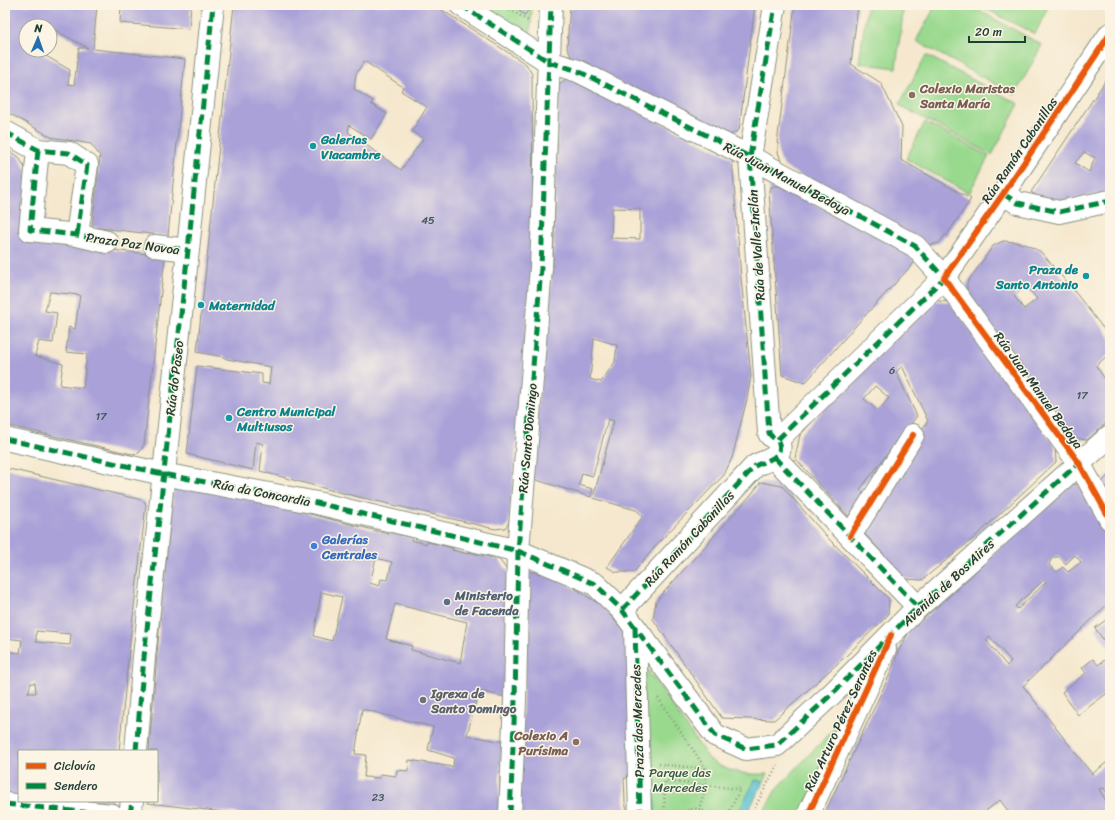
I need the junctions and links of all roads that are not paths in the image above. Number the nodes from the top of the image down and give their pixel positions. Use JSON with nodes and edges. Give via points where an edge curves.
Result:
{"nodes":[{"id":1,"x":213,"y":5,"type":"edge"},
{"id":2,"x":461,"y":5,"type":"edge"},
{"id":3,"x":551,"y":5,"type":"edge"},
{"id":4,"x":775,"y":5,"type":"edge"},
{"id":5,"x":1110,"y":34,"type":"edge"},
{"id":6,"x":549,"y":62,"type":"junction"},
{"id":7,"x":5,"y":132,"type":"edge"},
{"id":8,"x":38,"y":150,"type":"junction"},
{"id":9,"x":750,"y":157,"type":"junction"},
{"id":10,"x":1003,"y":194,"type":"junction"},
{"id":11,"x":1110,"y":201,"type":"edge"},
{"id":12,"x":77,"y":235,"type":"junction"},
{"id":13,"x":107,"y":242,"type":"dead end"},
{"id":14,"x":155,"y":246,"type":"dead end"},
{"id":15,"x":188,"y":250,"type":"junction"},
{"id":16,"x":944,"y":278,"type":"junction"},
{"id":17,"x":913,"y":435,"type":"dead end"},
{"id":18,"x":1110,"y":436,"type":"edge"},
{"id":19,"x":5,"y":439,"type":"edge"},
{"id":20,"x":776,"y":448,"type":"junction"},
{"id":21,"x":1079,"y":463,"type":"junction"},
{"id":22,"x":163,"y":474,"type":"junction"},
{"id":23,"x":1110,"y":519,"type":"edge"},
{"id":24,"x":850,"y":536,"type":"junction"},
{"id":25,"x":518,"y":551,"type":"junction"},
{"id":26,"x":918,"y":607,"type":"junction"},
{"id":27,"x":622,"y":610,"type":"junction"},
{"id":28,"x":635,"y":628,"type":"junction"},
{"id":29,"x":891,"y":635,"type":"junction"},
{"id":30,"x":136,"y":750,"type":"edge"},
{"id":31,"x":132,"y":802,"type":"edge"},
{"id":32,"x":5,"y":804,"type":"edge"},
{"id":33,"x":112,"y":815,"type":"edge"},
{"id":34,"x":130,"y":815,"type":"edge"},
{"id":35,"x":510,"y":815,"type":"edge"},
{"id":36,"x":640,"y":815,"type":"edge"},
{"id":37,"x":808,"y":815,"type":"edge"}],
"edges":[{"from":1,"to":15,"type":"street","name":"Rúa do Paseo"},
{"from":2,"to":6,"type":"street","name":"Rúa Juan Manuel Bedoya"},
{"from":3,"to":6,"type":"street","name":"Rúa Santo Domingo"},
{"from":4,"to":9,"type":"street","name":"Rúa de Valle-Inclán"},
{"from":5,"to":10,"type":"street","name":"Rúa Ramón Cabanillas"},
{"from":6,"to":9,"type":"street","name":"Rúa Juan Manuel Bedoya","via":[[578,72]]},
{"from":6,"to":25,"type":"street","name":"Rúa Santo Domingo","via":[[541,268]]},
{"from":7,"to":8,"type":"street","name":"Praza Paz Novoa"},
{"from":8,"to":12,"type":"street","name":"Praza Paz Novoa","via":[[69,153],[87,165]]},
{"from":8,"to":12,"type":"street","name":"Praza Paz Novoa","via":[[30,230]]},
{"from":9,"to":16,"type":"street","name":"Rúa Juan Manuel Bedoya","via":[[915,246]]},
{"from":9,"to":20,"type":"street","name":"Rúa de Valle-Inclán","via":[[769,433]]},
{"from":10,"to":11,"type":"street","via":[[1018,203],[1059,212]]},
{"from":10,"to":16,"type":"street","name":"Rúa Ramón Cabanillas"},
{"from":12,"to":13,"type":"street","name":"Praza Paz Novoa"},
{"from":14,"to":15,"type":"street","name":"Praza Paz Novoa"},
{"from":15,"to":22,"type":"street","name":"Rúa do Paseo"},
{"from":16,"to":20,"type":"street","name":"Rúa Ramón Cabanillas"},
{"from":16,"to":21,"type":"street","name":"Rúa Juan Manuel Bedoya"},
{"from":17,"to":24,"type":"street"},
{"from":18,"to":21,"type":"street","name":"Avenida de Bos Aires"},
{"from":19,"to":22,"type":"street","name":"Rúa da Concordia"},
{"from":20,"to":24,"type":"street","name":"Rúa de Valle-Inclán"},
{"from":20,"to":27,"type":"street","name":"Rúa Ramón Cabanillas","via":[[769,461],[756,466]]},
{"from":21,"to":23,"type":"street","name":"Rúa Juan Manuel Bedoya"},
{"from":21,"to":26,"type":"street","name":"Avenida de Bos Aires"},
{"from":22,"to":25,"type":"street","name":"Rúa da Concordia","via":[[317,502]]},
{"from":22,"to":30,"type":"street","name":"Rúa do Paseo"},
{"from":24,"to":26,"type":"street","name":"Rúa de Valle-Inclán"},
{"from":25,"to":27,"type":"street","name":"Avenida de Bos Aires","via":[[595,584]]},
{"from":25,"to":35,"type":"street","name":"Rúa Santo Domingo"},
{"from":26,"to":29,"type":"street","name":"Avenida de Bos Aires"},
{"from":27,"to":28,"type":"street","name":"Avenida de Bos Aires"},
{"from":28,"to":29,"type":"street","name":"Avenida de Bos Aires","via":[[715,735],[746,749],[776,745]]},
{"from":28,"to":36,"type":"street","name":"Praza das Mercedes"},
{"from":29,"to":37,"type":"street","name":"Rúa Arturo Pérez Serantes"},
{"from":31,"to":34,"type":"street"},
{"from":32,"to":33,"type":"street"}]}
